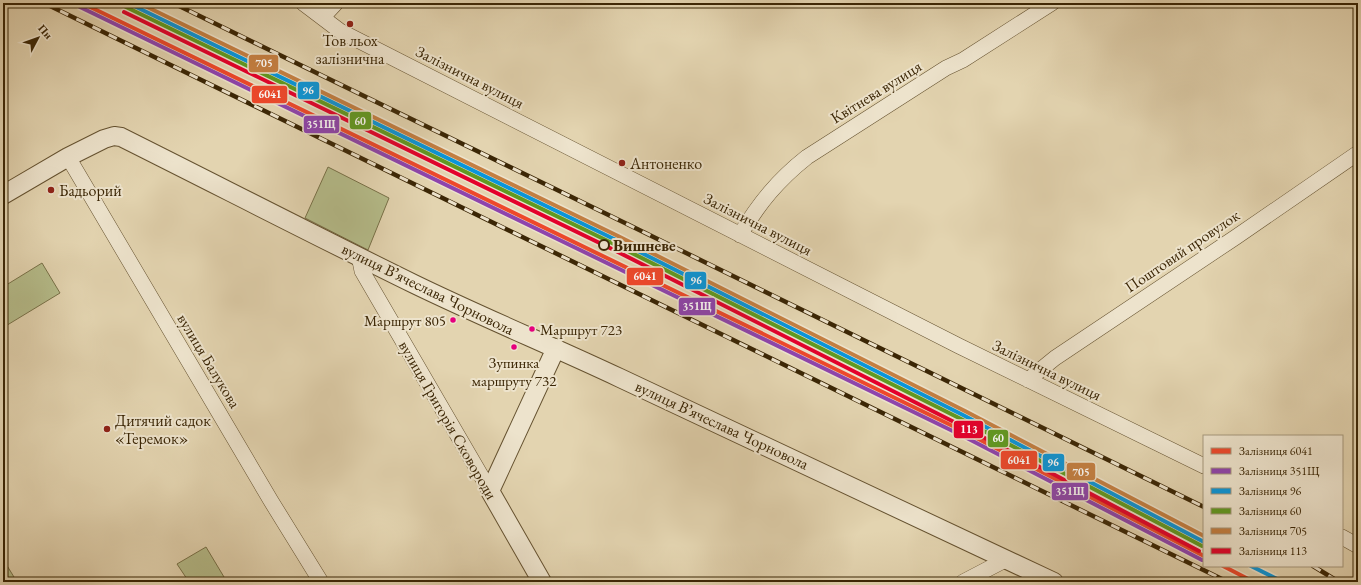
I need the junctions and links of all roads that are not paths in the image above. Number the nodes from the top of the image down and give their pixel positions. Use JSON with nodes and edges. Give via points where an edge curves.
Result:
{"nodes":[{"id":1,"x":303,"y":3,"type":"edge"},
{"id":2,"x":336,"y":3,"type":"edge"},
{"id":3,"x":1052,"y":3,"type":"edge"},
{"id":4,"x":323,"y":17,"type":"junction"},
{"id":5,"x":1358,"y":153,"type":"edge"},
{"id":6,"x":68,"y":157,"type":"junction"},
{"id":7,"x":3,"y":195,"type":"edge"},
{"id":8,"x":740,"y":235,"type":"junction"},
{"id":9,"x":358,"y":256,"type":"junction"},
{"id":10,"x":556,"y":348,"type":"junction"},
{"id":11,"x":1028,"y":380,"type":"junction"},
{"id":12,"x":1203,"y":466,"type":"edge"},
{"id":13,"x":490,"y":491,"type":"junction"},
{"id":14,"x":1343,"y":538,"type":"edge"},
{"id":15,"x":1358,"y":546,"type":"edge"},
{"id":16,"x":1007,"y":559,"type":"junction"},
{"id":17,"x":321,"y":582,"type":"edge"},
{"id":18,"x":542,"y":582,"type":"edge"},
{"id":19,"x":963,"y":582,"type":"edge"},
{"id":20,"x":1054,"y":582,"type":"edge"}],
"edges":[{"from":1,"to":4,"type":"street","name":"Залізнична вулиця"},
{"from":2,"to":4,"type":"street"},
{"from":3,"to":8,"type":"street","name":"Квітнева вулиця","via":[[807,157],[788,172],[770,192]]},
{"from":4,"to":8,"type":"street","name":"Залізнична вулиця","via":[[340,31]]},
{"from":5,"to":11,"type":"street","name":"Поштовий провулок","via":[[1055,358]]},
{"from":6,"to":7,"type":"street","name":"вулиця Вʼячеслава Чорновола"},
{"from":6,"to":9,"type":"street","name":"вулиця Вʼячеслава Чорновола","via":[[104,139],[121,137]]},
{"from":6,"to":17,"type":"street","name":"вулиця Балукова"},
{"from":8,"to":11,"type":"street","name":"Залізнична вулиця"},
{"from":9,"to":10,"type":"street","name":"вулиця Вʼячеслава Чорновола","via":[[529,338]]},
{"from":9,"to":13,"type":"street","name":"вулиця Григорія Сковороди","via":[[362,271]]},
{"from":10,"to":13,"type":"street"},
{"from":10,"to":16,"type":"street","name":"вулиця Вʼячеслава Чорновола"},
{"from":11,"to":12,"type":"street","name":"Залізнична вулиця"},
{"from":13,"to":18,"type":"street","name":"вулиця Григорія Сковороди"},
{"from":14,"to":15,"type":"street"},
{"from":16,"to":19,"type":"street"},
{"from":16,"to":20,"type":"street","name":"вулиця Вʼячеслава Чорновола"}]}
